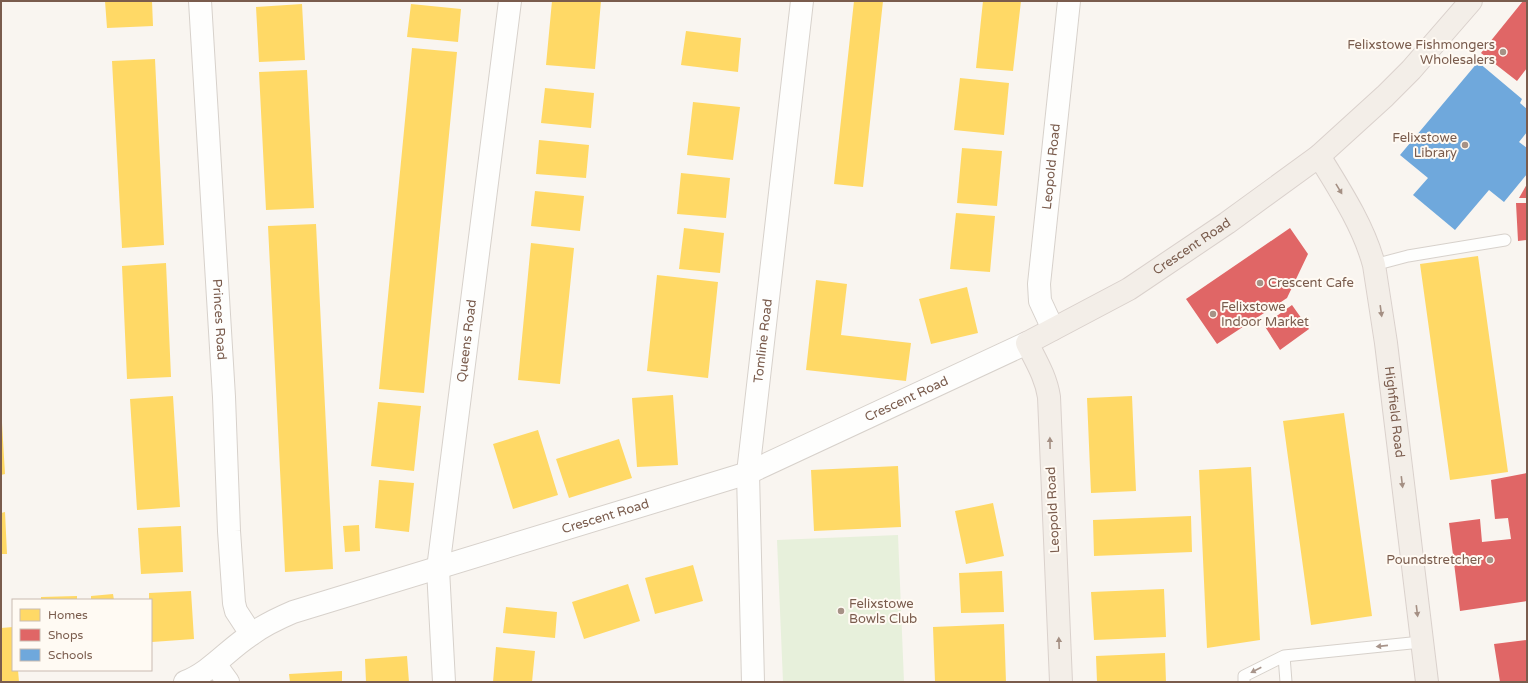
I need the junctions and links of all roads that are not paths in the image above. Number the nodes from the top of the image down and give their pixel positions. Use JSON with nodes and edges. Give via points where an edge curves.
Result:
{"nodes":[{"id":1,"x":200,"y":1,"type":"edge"},
{"id":2,"x":510,"y":1,"type":"edge"},
{"id":3,"x":802,"y":1,"type":"edge"},
{"id":4,"x":1069,"y":1,"type":"edge"},
{"id":5,"x":1471,"y":1,"type":"edge"},
{"id":6,"x":1319,"y":156,"type":"junction"},
{"id":7,"x":1505,"y":240,"type":"dead end"},
{"id":8,"x":1374,"y":265,"type":"junction"},
{"id":9,"x":1053,"y":330,"type":"junction"},
{"id":10,"x":1027,"y":343,"type":"junction"},
{"id":11,"x":748,"y":473,"type":"junction"},
{"id":12,"x":438,"y":568,"type":"junction"},
{"id":13,"x":251,"y":634,"type":"junction"},
{"id":14,"x":1421,"y":642,"type":"junction"},
{"id":15,"x":1284,"y":656,"type":"junction"},
{"id":16,"x":214,"y":664,"type":"junction"},
{"id":17,"x":185,"y":682,"type":"edge"},
{"id":18,"x":228,"y":682,"type":"edge"},
{"id":19,"x":444,"y":682,"type":"edge"},
{"id":20,"x":754,"y":682,"type":"edge"},
{"id":21,"x":1061,"y":682,"type":"edge"},
{"id":22,"x":1244,"y":682,"type":"edge"},
{"id":23,"x":1286,"y":682,"type":"edge"},
{"id":24,"x":1427,"y":682,"type":"edge"}],
"edges":[{"from":1,"to":13,"type":"street","name":"Princes Road","via":[[234,604]]},
{"from":2,"to":12,"type":"street","name":"Queens Road"},
{"from":3,"to":11,"type":"street","name":"Tomline Road"},
{"from":4,"to":9,"type":"street","name":"Leopold Road","via":[[1038,284],[1040,301]]},
{"from":5,"to":6,"type":"main road","name":"Crescent Road","via":[[1406,76]]},
{"from":6,"to":8,"type":"main road","name":"Highfield Road","one_way":true,"via":[[1352,211],[1371,252]]},
{"from":6,"to":9,"type":"main road","name":"Crescent Road","via":[[1227,223],[1129,289]]},
{"from":7,"to":8,"type":"lane","via":[[1408,256]]},
{"from":8,"to":14,"type":"main road","name":"Highfield Road","one_way":true,"via":[[1387,351]]},
{"from":9,"to":10,"type":"main road","name":"Crescent Road"},
{"from":10,"to":11,"type":"street","name":"Crescent Road"},
{"from":21,"to":10,"type":"main road","name":"Leopold Road","one_way":true,"via":[[1049,398],[1042,372]]},
{"from":11,"to":12,"type":"street","name":"Crescent Road"},
{"from":11,"to":20,"type":"street","name":"Tomline Road"},
{"from":12,"to":13,"type":"street","name":"Crescent Road","via":[[292,612]]},
{"from":12,"to":19,"type":"street","name":"Queens Road"},
{"from":13,"to":16,"type":"street","name":"Crescent Road"},
{"from":14,"to":15,"type":"lane","one_way":true},
{"from":14,"to":24,"type":"main road","name":"Highfield Road"},
{"from":15,"to":22,"type":"lane","one_way":true,"via":[[1244,676]]},
{"from":15,"to":23,"type":"lane"},
{"from":16,"to":17,"type":"street","name":"Crescent Road"},
{"from":16,"to":18,"type":"street"}]}
